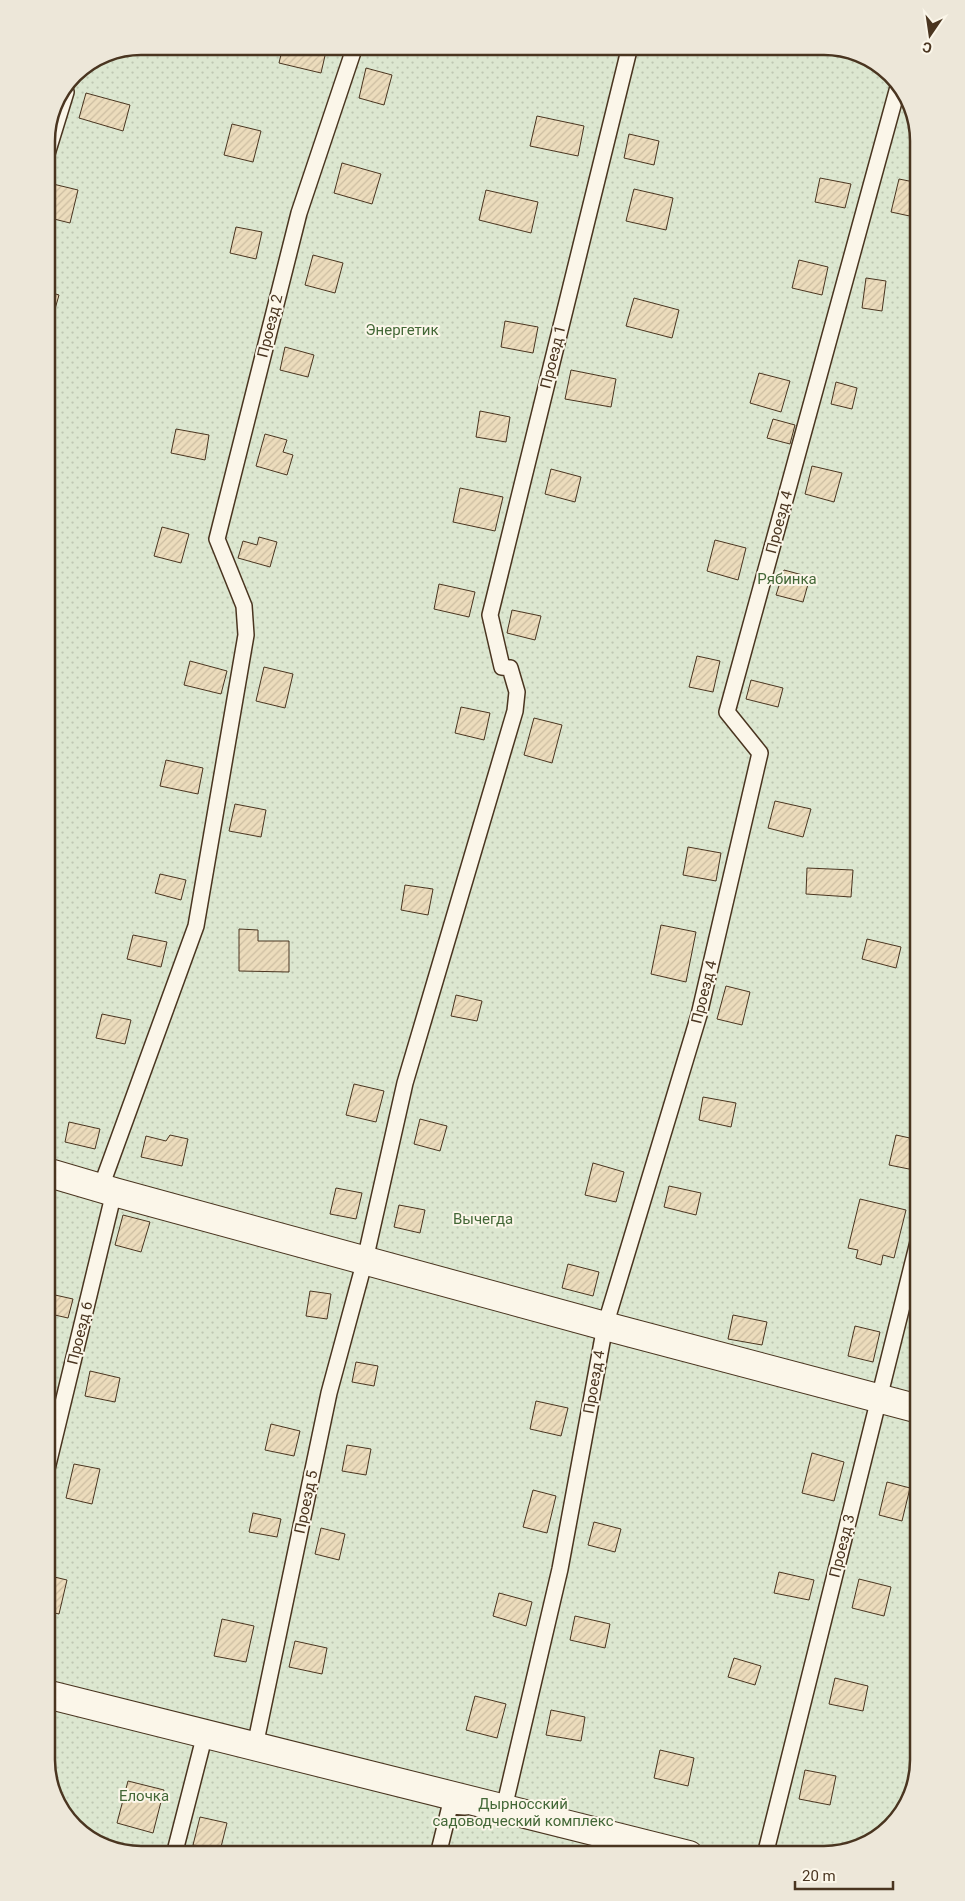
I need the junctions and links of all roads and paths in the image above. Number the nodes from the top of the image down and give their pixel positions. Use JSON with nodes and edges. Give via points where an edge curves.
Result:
{"nodes":[{"id":1,"x":352,"y":55,"type":"edge"},
{"id":2,"x":628,"y":55,"type":"edge"},
{"id":3,"x":896,"y":94,"type":"edge"},
{"id":4,"x":502,"y":667,"type":"joint"},
{"id":5,"x":55,"y":1175,"type":"edge"},
{"id":6,"x":107,"y":1190,"type":"junction"},
{"id":7,"x":365,"y":1260,"type":"junction"},
{"id":8,"x":910,"y":1273,"type":"edge"},
{"id":9,"x":605,"y":1326,"type":"junction"},
{"id":10,"x":878,"y":1399,"type":"junction"},
{"id":11,"x":910,"y":1407,"type":"edge"},
{"id":12,"x":55,"y":1431,"type":"edge"},
{"id":13,"x":55,"y":1696,"type":"edge"},
{"id":14,"x":205,"y":1734,"type":"junction"},
{"id":15,"x":255,"y":1746,"type":"junction"},
{"id":16,"x":504,"y":1808,"type":"junction"},
{"id":17,"x":176,"y":1846,"type":"edge"},
{"id":18,"x":440,"y":1846,"type":"edge"},
{"id":19,"x":654,"y":1846,"type":"edge"},
{"id":20,"x":767,"y":1846,"type":"edge"}],
"edges":[{"from":1,"to":6,"type":"lane","name":"Проезд 2","via":[[299,213],[217,539],[244,606],[246,635],[196,926]]},
{"from":2,"to":4,"type":"lane","name":"Проезд 1","via":[[490,615]]},
{"from":3,"to":9,"type":"lane","name":"Проезд 4","via":[[727,712],[760,753],[699,1015]]},
{"from":4,"to":7,"type":"lane","name":"Проезд 5","via":[[510,668],[517,692],[515,711],[405,1083]]},
{"from":5,"to":6,"type":"street"},
{"from":6,"to":7,"type":"street"},
{"from":6,"to":12,"type":"lane","name":"Проезд 6"},
{"from":7,"to":9,"type":"street"},
{"from":7,"to":15,"type":"lane","name":"Проезд 5","via":[[329,1393]]},
{"from":8,"to":10,"type":"lane","name":"Проезд 3"},
{"from":9,"to":10,"type":"street"},
{"from":9,"to":16,"type":"lane","name":"Проезд 4","via":[[560,1569]]},
{"from":10,"to":11,"type":"street"},
{"from":10,"to":20,"type":"lane","name":"Проезд 3"},
{"from":13,"to":14,"type":"street"},
{"from":14,"to":15,"type":"street"},
{"from":14,"to":17,"type":"lane"},
{"from":15,"to":16,"type":"street"},
{"from":16,"to":18,"type":"lane","via":[[450,1806]]},
{"from":16,"to":19,"type":"street"}]}
